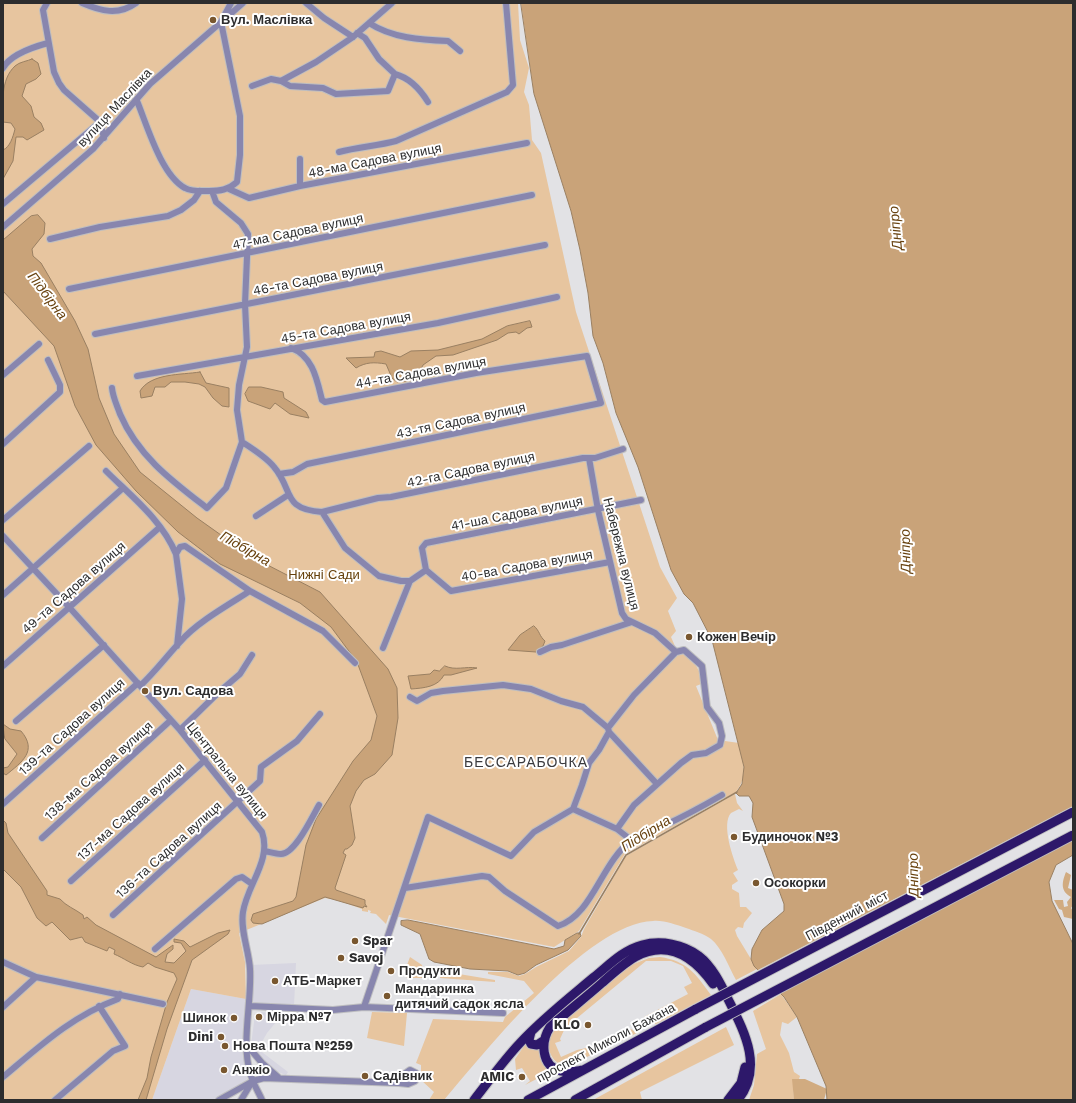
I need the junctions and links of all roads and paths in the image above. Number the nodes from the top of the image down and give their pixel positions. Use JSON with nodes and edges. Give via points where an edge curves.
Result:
{"nodes":[{"id":1,"x":48,"y":3,"type":"edge"},
{"id":2,"x":82,"y":3,"type":"edge"},
{"id":3,"x":136,"y":3,"type":"edge"},
{"id":4,"x":243,"y":3,"type":"edge"},
{"id":5,"x":306,"y":3,"type":"edge"},
{"id":6,"x":392,"y":3,"type":"edge"},
{"id":7,"x":506,"y":3,"type":"edge"},
{"id":8,"x":228,"y":4,"type":"edge"},
{"id":9,"x":221,"y":22,"type":"junction"},
{"id":10,"x":369,"y":23,"type":"junction"},
{"id":11,"x":355,"y":35,"type":"junction"},
{"id":12,"x":48,"y":43,"type":"junction"},
{"id":13,"x":460,"y":52,"type":"dead end"},
{"id":14,"x":3,"y":68,"type":"edge"},
{"id":15,"x":395,"y":74,"type":"junction"},
{"id":16,"x":281,"y":81,"type":"junction"},
{"id":17,"x":252,"y":86,"type":"dead end"},
{"id":18,"x":137,"y":101,"type":"junction"},
{"id":19,"x":428,"y":102,"type":"dead end"},
{"id":20,"x":99,"y":123,"type":"junction"},
{"id":21,"x":104,"y":138,"type":"junction"},
{"id":22,"x":527,"y":143,"type":"dead end"},
{"id":23,"x":339,"y":152,"type":"dead end"},
{"id":24,"x":300,"y":159,"type":"dead end"},
{"id":25,"x":300,"y":186,"type":"junction"},
{"id":26,"x":229,"y":189,"type":"junction"},
{"id":27,"x":212,"y":191,"type":"junction"},
{"id":28,"x":200,"y":192,"type":"junction"},
{"id":29,"x":532,"y":195,"type":"dead end"},
{"id":30,"x":3,"y":204,"type":"edge"},
{"id":31,"x":3,"y":227,"type":"edge"},
{"id":32,"x":50,"y":239,"type":"dead end"},
{"id":33,"x":545,"y":246,"type":"dead end"},
{"id":34,"x":247,"y":254,"type":"junction"},
{"id":35,"x":69,"y":289,"type":"dead end"},
{"id":36,"x":557,"y":297,"type":"dead end"},
{"id":37,"x":245,"y":304,"type":"junction"},
{"id":38,"x":95,"y":334,"type":"dead end"},
{"id":39,"x":39,"y":344,"type":"dead end"},
{"id":40,"x":291,"y":348,"type":"junction"},
{"id":41,"x":246,"y":356,"type":"junction"},
{"id":42,"x":587,"y":356,"type":"joint"},
{"id":43,"x":48,"y":360,"type":"dead end"},
{"id":44,"x":3,"y":375,"type":"edge"},
{"id":45,"x":137,"y":376,"type":"dead end"},
{"id":46,"x":112,"y":388,"type":"dead end"},
{"id":47,"x":242,"y":442,"type":"junction"},
{"id":48,"x":3,"y":444,"type":"edge"},
{"id":49,"x":89,"y":446,"type":"dead end"},
{"id":50,"x":623,"y":449,"type":"dead end"},
{"id":51,"x":589,"y":458,"type":"junction"},
{"id":52,"x":106,"y":471,"type":"dead end"},
{"id":53,"x":279,"y":474,"type":"junction"},
{"id":54,"x":123,"y":488,"type":"junction"},
{"id":55,"x":288,"y":495,"type":"junction"},
{"id":56,"x":641,"y":500,"type":"dead end"},
{"id":57,"x":598,"y":510,"type":"junction"},
{"id":58,"x":322,"y":512,"type":"junction"},
{"id":59,"x":256,"y":516,"type":"dead end"},
{"id":60,"x":3,"y":520,"type":"edge"},
{"id":61,"x":160,"y":527,"type":"junction"},
{"id":62,"x":3,"y":536,"type":"edge"},
{"id":63,"x":175,"y":552,"type":"junction"},
{"id":64,"x":610,"y":562,"type":"junction"},
{"id":65,"x":34,"y":568,"type":"junction"},
{"id":66,"x":426,"y":570,"type":"junction"},
{"id":67,"x":410,"y":581,"type":"junction"},
{"id":68,"x":250,"y":592,"type":"junction"},
{"id":69,"x":3,"y":596,"type":"edge"},
{"id":70,"x":70,"y":607,"type":"junction"},
{"id":71,"x":632,"y":622,"type":"junction"},
{"id":72,"x":104,"y":645,"type":"junction"},
{"id":73,"x":177,"y":646,"type":"junction"},
{"id":74,"x":383,"y":648,"type":"dead end"},
{"id":75,"x":540,"y":652,"type":"dead end"},
{"id":76,"x":676,"y":652,"type":"junction"},
{"id":77,"x":252,"y":655,"type":"dead end"},
{"id":78,"x":355,"y":663,"type":"dead end"},
{"id":79,"x":3,"y":666,"type":"edge"},
{"id":80,"x":139,"y":685,"type":"junction"},
{"id":81,"x":410,"y":697,"type":"dead end"},
{"id":82,"x":320,"y":714,"type":"dead end"},
{"id":83,"x":171,"y":720,"type":"junction"},
{"id":84,"x":16,"y":721,"type":"dead end"},
{"id":85,"x":180,"y":730,"type":"junction"},
{"id":86,"x":608,"y":730,"type":"junction"},
{"id":87,"x":205,"y":760,"type":"junction"},
{"id":88,"x":657,"y":784,"type":"junction"},
{"id":89,"x":722,"y":795,"type":"dead end"},
{"id":90,"x":239,"y":802,"type":"junction"},
{"id":91,"x":3,"y":804,"type":"edge"},
{"id":92,"x":319,"y":805,"type":"dead end"},
{"id":93,"x":573,"y":809,"type":"junction"},
{"id":94,"x":1073,"y":812,"type":"edge"},
{"id":95,"x":617,"y":829,"type":"junction"},
{"id":96,"x":1073,"y":835,"type":"edge"},
{"id":97,"x":42,"y":838,"type":"dead end"},
{"id":98,"x":631,"y":840,"type":"junction"},
{"id":99,"x":265,"y":851,"type":"junction"},
{"id":100,"x":71,"y":881,"type":"dead end"},
{"id":101,"x":252,"y":884,"type":"junction"},
{"id":102,"x":405,"y":888,"type":"junction"},
{"id":103,"x":113,"y":915,"type":"dead end"},
{"id":104,"x":156,"y":949,"type":"dead end"},
{"id":105,"x":3,"y":962,"type":"edge"},
{"id":106,"x":36,"y":977,"type":"junction"},
{"id":107,"x":120,"y":994,"type":"junction"},
{"id":108,"x":163,"y":1004,"type":"dead end"},
{"id":109,"x":99,"y":1006,"type":"junction"},
{"id":110,"x":250,"y":1006,"type":"junction"},
{"id":111,"x":3,"y":1007,"type":"edge"},
{"id":112,"x":364,"y":1007,"type":"junction"},
{"id":113,"x":696,"y":1009,"type":"joint"},
{"id":114,"x":503,"y":1013,"type":"dead end"},
{"id":115,"x":531,"y":1032,"type":"junction"},
{"id":116,"x":544,"y":1041,"type":"junction"},
{"id":117,"x":246,"y":1044,"type":"junction"},
{"id":118,"x":583,"y":1070,"type":"junction"},
{"id":119,"x":3,"y":1077,"type":"edge"},
{"id":120,"x":278,"y":1077,"type":"junction"},
{"id":121,"x":253,"y":1081,"type":"junction"},
{"id":122,"x":400,"y":1083,"type":"dead end"},
{"id":123,"x":594,"y":1090,"type":"junction"},
{"id":124,"x":242,"y":1099,"type":"edge"},
{"id":125,"x":55,"y":1100,"type":"edge"},
{"id":126,"x":219,"y":1100,"type":"edge"},
{"id":127,"x":262,"y":1100,"type":"edge"},
{"id":128,"x":474,"y":1100,"type":"edge"},
{"id":129,"x":528,"y":1100,"type":"edge"},
{"id":130,"x":575,"y":1100,"type":"edge"},
{"id":131,"x":586,"y":1100,"type":"edge"},
{"id":132,"x":728,"y":1100,"type":"edge"},
{"id":133,"x":738,"y":1100,"type":"edge"}],
"edges":[{"from":1,"to":12,"type":"street","via":[[43,10]]},
{"from":2,"to":3,"type":"street","via":[[101,11],[120,12]]},
{"from":4,"to":9,"type":"street","name":"вулиця Маслівка"},
{"from":5,"to":11,"type":"street","via":[[324,18]]},
{"from":6,"to":10,"type":"street"},
{"from":7,"to":23,"type":"street","via":[[513,85],[507,92],[396,141]]},
{"from":8,"to":9,"type":"street"},
{"from":9,"to":18,"type":"street","name":"вулиця Маслівка","via":[[150,84]]},
{"from":9,"to":26,"type":"street","via":[[240,116],[237,182]]},
{"from":10,"to":11,"type":"street"},
{"from":10,"to":13,"type":"street","via":[[381,31],[419,40],[448,41]]},
{"from":11,"to":15,"type":"street","via":[[364,38],[379,59]]},
{"from":11,"to":16,"type":"street","via":[[316,62]]},
{"from":12,"to":14,"type":"street","via":[[34,46],[6,62]]},
{"from":12,"to":20,"type":"street","via":[[59,83]]},
{"from":15,"to":16,"type":"street","via":[[388,91],[336,94],[323,88],[290,86]]},
{"from":15,"to":19,"type":"street","via":[[404,76],[421,91]]},
{"from":16,"to":17,"type":"street","via":[[271,79]]},
{"from":18,"to":21,"type":"street","name":"вулиця Маслівка"},
{"from":18,"to":28,"type":"street","via":[[157,150],[176,183],[186,189]]},
{"from":20,"to":21,"type":"street"},
{"from":20,"to":30,"type":"street"},
{"from":21,"to":31,"type":"street","name":"вулиця Маслівка"},
{"from":22,"to":25,"type":"street","name":"48-ма Садова вулиця"},
{"from":24,"to":25,"type":"street"},
{"from":25,"to":26,"type":"street","name":"48-ма Садова вулиця","via":[[250,198]]},
{"from":26,"to":27,"type":"street"},
{"from":27,"to":28,"type":"street"},
{"from":27,"to":34,"type":"street","via":[[216,202],[240,223],[248,234]]},
{"from":28,"to":32,"type":"street","via":[[181,210],[168,216],[100,227]]},
{"from":29,"to":34,"type":"street","name":"47-ма Садова вулиця"},
{"from":33,"to":37,"type":"street","name":"46-та Садова вулиця"},
{"from":34,"to":35,"type":"street","name":"47-ма Садова вулиця"},
{"from":34,"to":37,"type":"street"},
{"from":36,"to":40,"type":"street","name":"45-та Садова вулиця","via":[[438,323]]},
{"from":37,"to":38,"type":"street","name":"46-та Садова вулиця"},
{"from":37,"to":41,"type":"street"},
{"from":39,"to":44,"type":"street"},
{"from":40,"to":41,"type":"street","name":"45-та Садова вулиця"},
{"from":40,"to":42,"type":"street","name":"44-та Садова вулиця","via":[[309,362],[322,400],[325,402]]},
{"from":41,"to":45,"type":"street","name":"45-та Садова вулиця"},
{"from":41,"to":47,"type":"street","via":[[239,384],[237,410]]},
{"from":42,"to":53,"type":"street","name":"43-тя Садова вулиця","via":[[601,403],[307,464],[293,472]]},
{"from":43,"to":48,"type":"street","via":[[60,385],[60,392]]},
{"from":46,"to":47,"type":"street","via":[[129,434],[141,451],[160,471],[207,508],[226,488]]},
{"from":47,"to":53,"type":"street","via":[[264,458]]},
{"from":49,"to":60,"type":"street"},
{"from":50,"to":51,"type":"street","name":"42-га Садова вулиця"},
{"from":51,"to":57,"type":"street","name":"Набережна вулиця"},
{"from":51,"to":58,"type":"street","name":"42-га Садова вулиця","via":[[378,498]]},
{"from":52,"to":54,"type":"street"},
{"from":53,"to":55,"type":"street"},
{"from":54,"to":61,"type":"street","via":[[142,505]]},
{"from":54,"to":65,"type":"street"},
{"from":55,"to":58,"type":"street","via":[[300,508]]},
{"from":55,"to":59,"type":"street"},
{"from":56,"to":57,"type":"street","name":"41-ша Садова вулиця"},
{"from":57,"to":64,"type":"street","name":"Набережна вулиця"},
{"from":57,"to":66,"type":"street","name":"41-ша Садова вулиця","via":[[426,542],[422,548]]},
{"from":58,"to":67,"type":"street","via":[[345,548],[379,576]]},
{"from":61,"to":63,"type":"street"},
{"from":61,"to":70,"type":"street","name":"49-та Садова вулиця"},
{"from":62,"to":65,"type":"street","name":"Центральна вулиця"},
{"from":63,"to":68,"type":"street","via":[[185,546]]},
{"from":63,"to":73,"type":"street","via":[[182,599]]},
{"from":64,"to":66,"type":"street","name":"40-ва Садова вулиця","via":[[451,591]]},
{"from":64,"to":71,"type":"street","name":"Набережна вулиця","via":[[622,613]]},
{"from":65,"to":69,"type":"street"},
{"from":65,"to":70,"type":"street","name":"Центральна вулиця"},
{"from":66,"to":67,"type":"street"},
{"from":67,"to":74,"type":"street"},
{"from":68,"to":73,"type":"street","name":"139-та Садова вулиця","via":[[207,620]]},
{"from":68,"to":78,"type":"street","via":[[323,631]]},
{"from":70,"to":72,"type":"street","name":"Центральна вулиця"},
{"from":70,"to":79,"type":"street","name":"49-та Садова вулиця"},
{"from":71,"to":75,"type":"street"},
{"from":71,"to":76,"type":"street","name":"Набережна вулиця","via":[[655,633]]},
{"from":72,"to":80,"type":"street","name":"Центральна вулиця"},
{"from":72,"to":84,"type":"street"},
{"from":73,"to":80,"type":"street","name":"139-та Садова вулиця","via":[[161,666]]},
{"from":76,"to":86,"type":"street","via":[[634,695]]},
{"from":76,"to":88,"type":"street","via":[[684,650],[702,666],[707,708],[719,723],[722,736],[720,745],[706,753],[692,755]]},
{"from":77,"to":85,"type":"street","via":[[240,674]]},
{"from":80,"to":83,"type":"street","name":"Центральна вулиця"},
{"from":80,"to":91,"type":"street","name":"139-та Садова вулиця"},
{"from":81,"to":86,"type":"street","via":[[417,701],[431,693],[503,685],[531,689],[561,702],[583,707]]},
{"from":82,"to":90,"type":"street","name":"136-та Садова вулиця","via":[[297,741],[265,762],[261,767],[260,781]]},
{"from":83,"to":85,"type":"street","name":"Центральна вулиця"},
{"from":83,"to":97,"type":"street","name":"138-ма Садова вулиця"},
{"from":85,"to":87,"type":"street","name":"Центральна вулиця"},
{"from":86,"to":88,"type":"street"},
{"from":86,"to":93,"type":"street","via":[[599,750],[588,763]]},
{"from":87,"to":90,"type":"street","name":"Центральна вулиця"},
{"from":87,"to":100,"type":"street","name":"137-ма Садова вулиця"},
{"from":88,"to":95,"type":"street","via":[[634,806]]},
{"from":89,"to":98,"type":"street","via":[[672,822]]},
{"from":90,"to":99,"type":"street","name":"Центральна вулиця","via":[[262,832]]},
{"from":90,"to":103,"type":"street","name":"136-та Садова вулиця"},
{"from":92,"to":99,"type":"street","via":[[294,847],[280,854]]},
{"from":93,"to":95,"type":"street"},
{"from":93,"to":102,"type":"street","via":[[528,837],[512,856],[428,817]]},
{"from":94,"to":113,"type":"highway","name":"Південний міст","bridge":true},
{"from":95,"to":98,"type":"street"},
{"from":96,"to":123,"type":"highway","bridge":true,"via":[[706,1026]]},
{"from":98,"to":102,"type":"street","via":[[612,860],[578,914],[567,923],[558,926],[505,891],[489,877]]},
{"from":99,"to":101,"type":"street"},
{"from":101,"to":104,"type":"street","via":[[242,877],[236,879]]},
{"from":101,"to":110,"type":"street","via":[[242,922],[250,968]]},
{"from":102,"to":112,"type":"street"},
{"from":105,"to":106,"type":"street"},
{"from":106,"to":107,"type":"street"},
{"from":106,"to":111,"type":"street"},
{"from":107,"to":108,"type":"street"},
{"from":107,"to":109,"type":"street","via":[[118,999]]},
{"from":109,"to":119,"type":"street","via":[[70,1022]]},
{"from":109,"to":125,"type":"street","via":[[125,1046],[113,1051]]},
{"from":110,"to":112,"type":"street","via":[[333,1010]]},
{"from":110,"to":117,"type":"street"},
{"from":112,"to":114,"type":"street"},
{"from":113,"to":118,"type":"highway","name":"проспект Миколи Бажана"},
{"from":115,"to":116,"type":"highway","via":[[531,1044],[538,1045]]},
{"from":115,"to":128,"type":"highway"},
{"from":115,"to":133,"type":"highway","via":[[582,986],[630,949],[654,943],[680,946],[692,951],[707,965],[721,985],[746,1038],[750,1072],[745,1090]]},
{"from":116,"to":118,"type":"highway","via":[[544,1055],[552,1066],[562,1072]]},
{"from":116,"to":132,"type":"highway","via":[[550,1027],[635,957],[656,950],[681,954],[699,965],[708,977],[741,1038],[745,1071],[741,1083]]},
{"from":117,"to":120,"type":"street"},
{"from":117,"to":121,"type":"street","via":[[249,1072]]},
{"from":118,"to":129,"type":"highway","name":"проспект Миколи Бажана"},
{"from":120,"to":121,"type":"street"},
{"from":120,"to":122,"type":"street"},
{"from":121,"to":124,"type":"street"},
{"from":121,"to":126,"type":"street"},
{"from":121,"to":127,"type":"street"},
{"from":123,"to":130,"type":"highway"},
{"from":123,"to":131,"type":"highway"}]}
